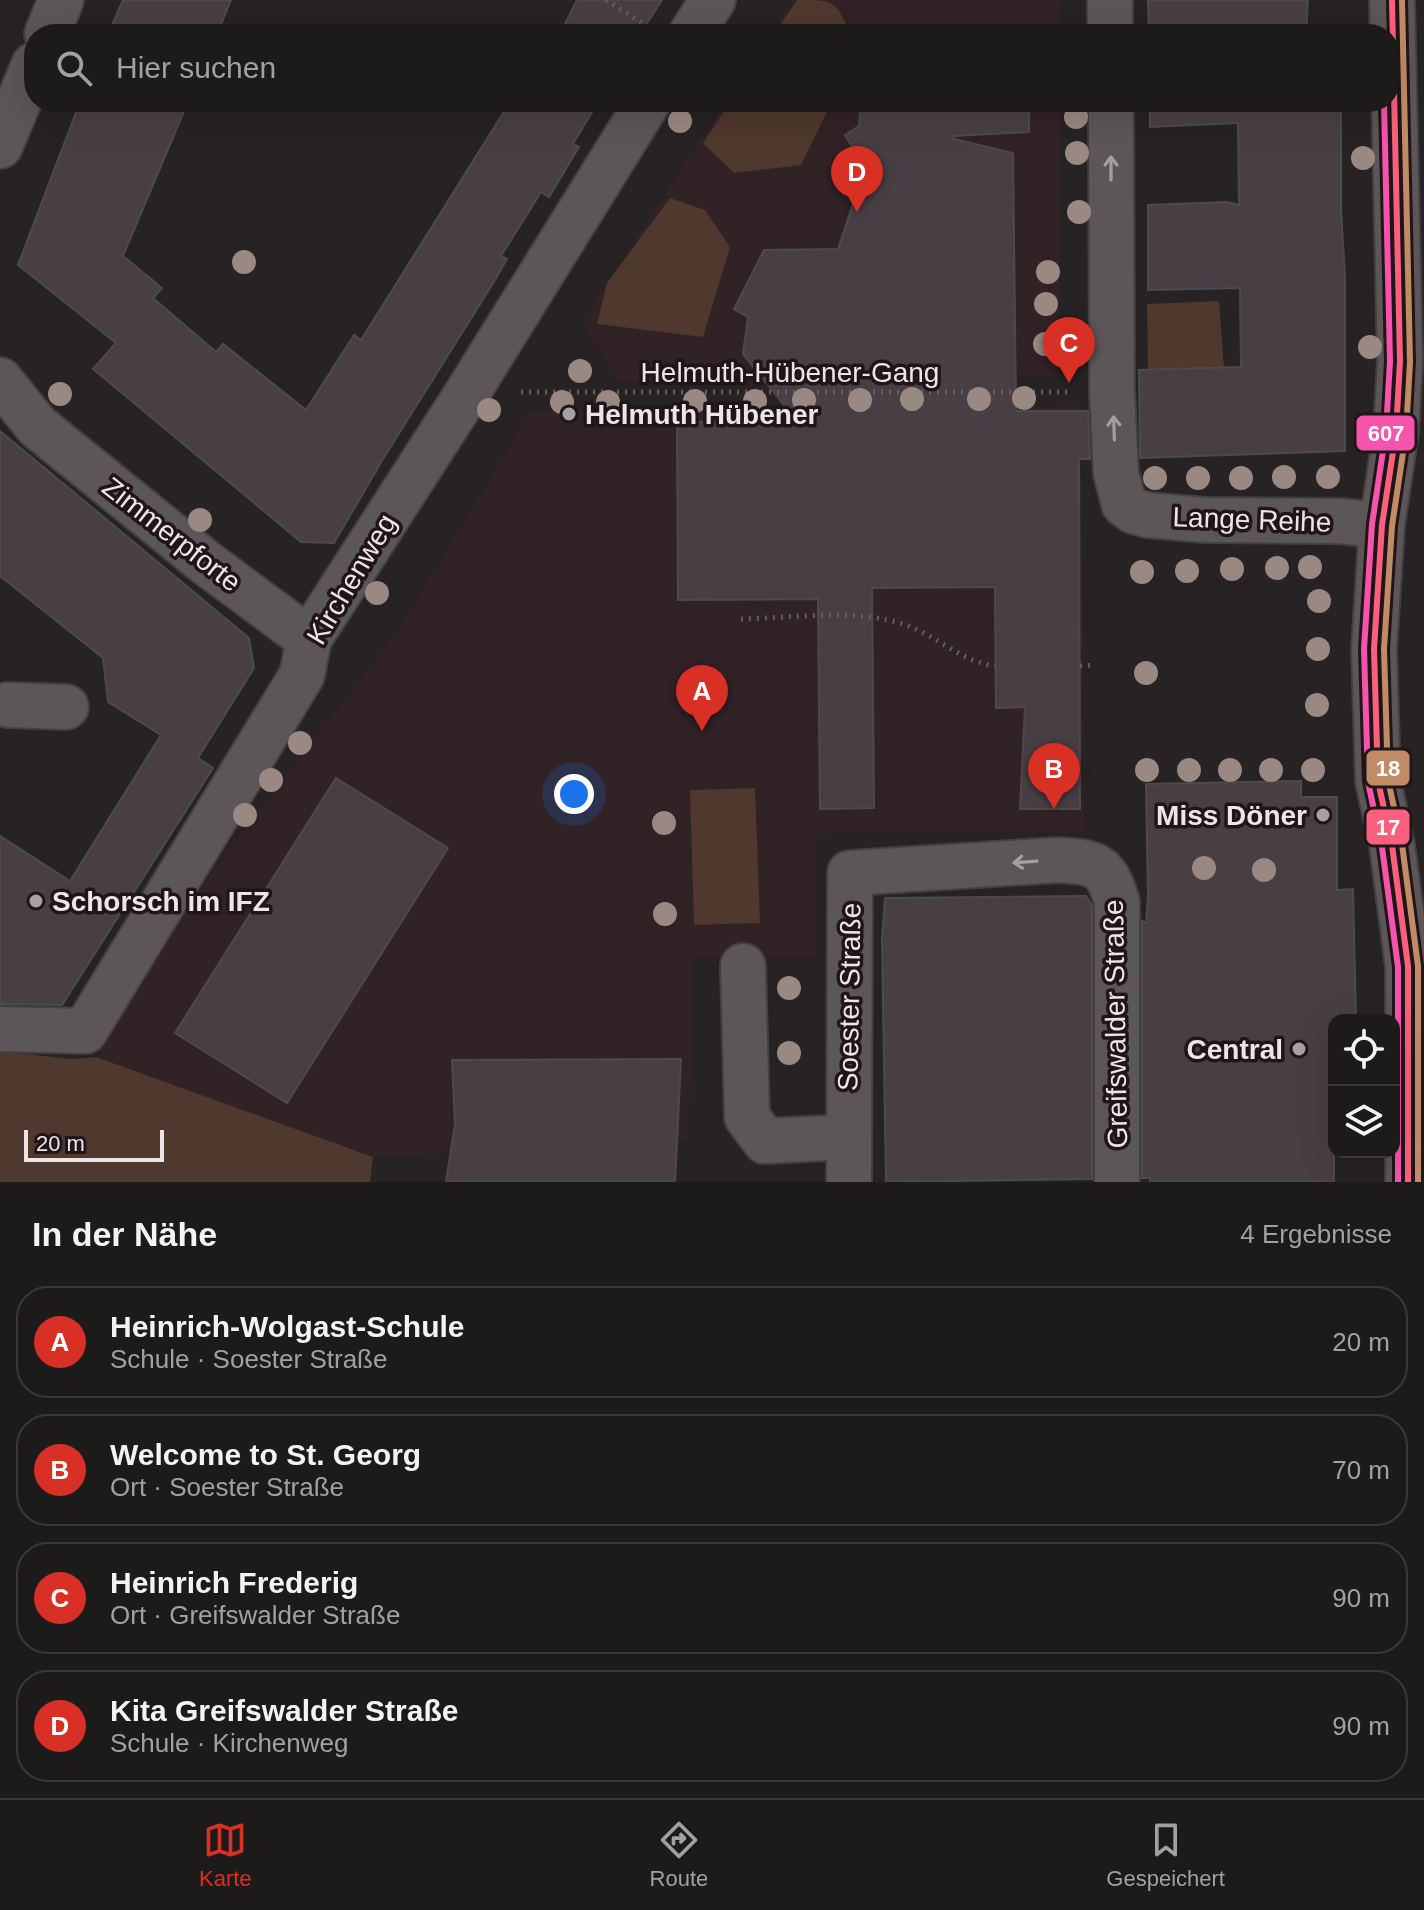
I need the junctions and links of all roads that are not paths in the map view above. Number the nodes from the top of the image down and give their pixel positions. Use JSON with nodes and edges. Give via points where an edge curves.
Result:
{"nodes":[{"id":1,"x":61,"y":0,"type":"edge"},
{"id":2,"x":713,"y":0,"type":"edge"},
{"id":3,"x":1110,"y":0,"type":"edge"},
{"id":4,"x":1392,"y":0,"type":"edge"},
{"id":5,"x":51,"y":24,"type":"edge"},
{"id":6,"x":697,"y":24,"type":"edge"},
{"id":7,"x":1110,"y":24,"type":"edge"},
{"id":8,"x":1393,"y":24,"type":"edge"},
{"id":9,"x":24,"y":89,"type":"edge"},
{"id":10,"x":642,"y":112,"type":"edge"},
{"id":11,"x":1111,"y":112,"type":"edge"},
{"id":12,"x":1394,"y":112,"type":"edge"},
{"id":13,"x":0,"y":146,"type":"edge"},
{"id":14,"x":0,"y":380,"type":"edge"},
{"id":15,"x":1382,"y":525,"type":"junction"},
{"id":16,"x":309,"y":639,"type":"junction"},
{"id":17,"x":8,"y":705,"type":"dead end"},
{"id":18,"x":66,"y":707,"type":"dead end"},
{"id":19,"x":1101,"y":869,"type":"joint"},
{"id":20,"x":743,"y":966,"type":"dead end"},
{"id":21,"x":0,"y":1029,"type":"edge"},
{"id":22,"x":848,"y":1137,"type":"junction"},
{"id":23,"x":849,"y":1182,"type":"edge"},
{"id":24,"x":1117,"y":1182,"type":"edge"},
{"id":25,"x":1408,"y":1182,"type":"edge"}],
"edges":[{"from":1,"to":5,"type":"street"},
{"from":2,"to":6,"type":"street"},
{"from":3,"to":7,"type":"street"},
{"from":4,"to":8,"type":"street"},
{"from":9,"to":13,"type":"street"},
{"from":10,"to":16,"type":"street","name":"Kirchenweg"},
{"from":15,"to":11,"type":"street","name":"Lange Reihe","one_way":true,"via":[[1205,520],[1147,515],[1124,504],[1116,473],[1112,392]]},
{"from":12,"to":15,"type":"street","via":[[1400,361]]},
{"from":14,"to":16,"type":"street","name":"Zimmerpforte","via":[[37,426]]},
{"from":15,"to":25,"type":"street","via":[[1374,649],[1378,781],[1408,966]]},
{"from":16,"to":21,"type":"street","name":"Kirchenweg","via":[[302,675],[85,1031]]},
{"from":17,"to":18,"type":"street"},
{"from":19,"to":22,"type":"street","name":"Soester Straße","one_way":true,"via":[[1089,862],[1058,860],[850,873]]},
{"from":19,"to":24,"type":"street","name":"Greifswalder Straße","via":[[1117,902]]},
{"from":20,"to":22,"type":"street","via":[[747,1117],[765,1141]]},
{"from":22,"to":23,"type":"street","name":"Soester Straße"}]}
